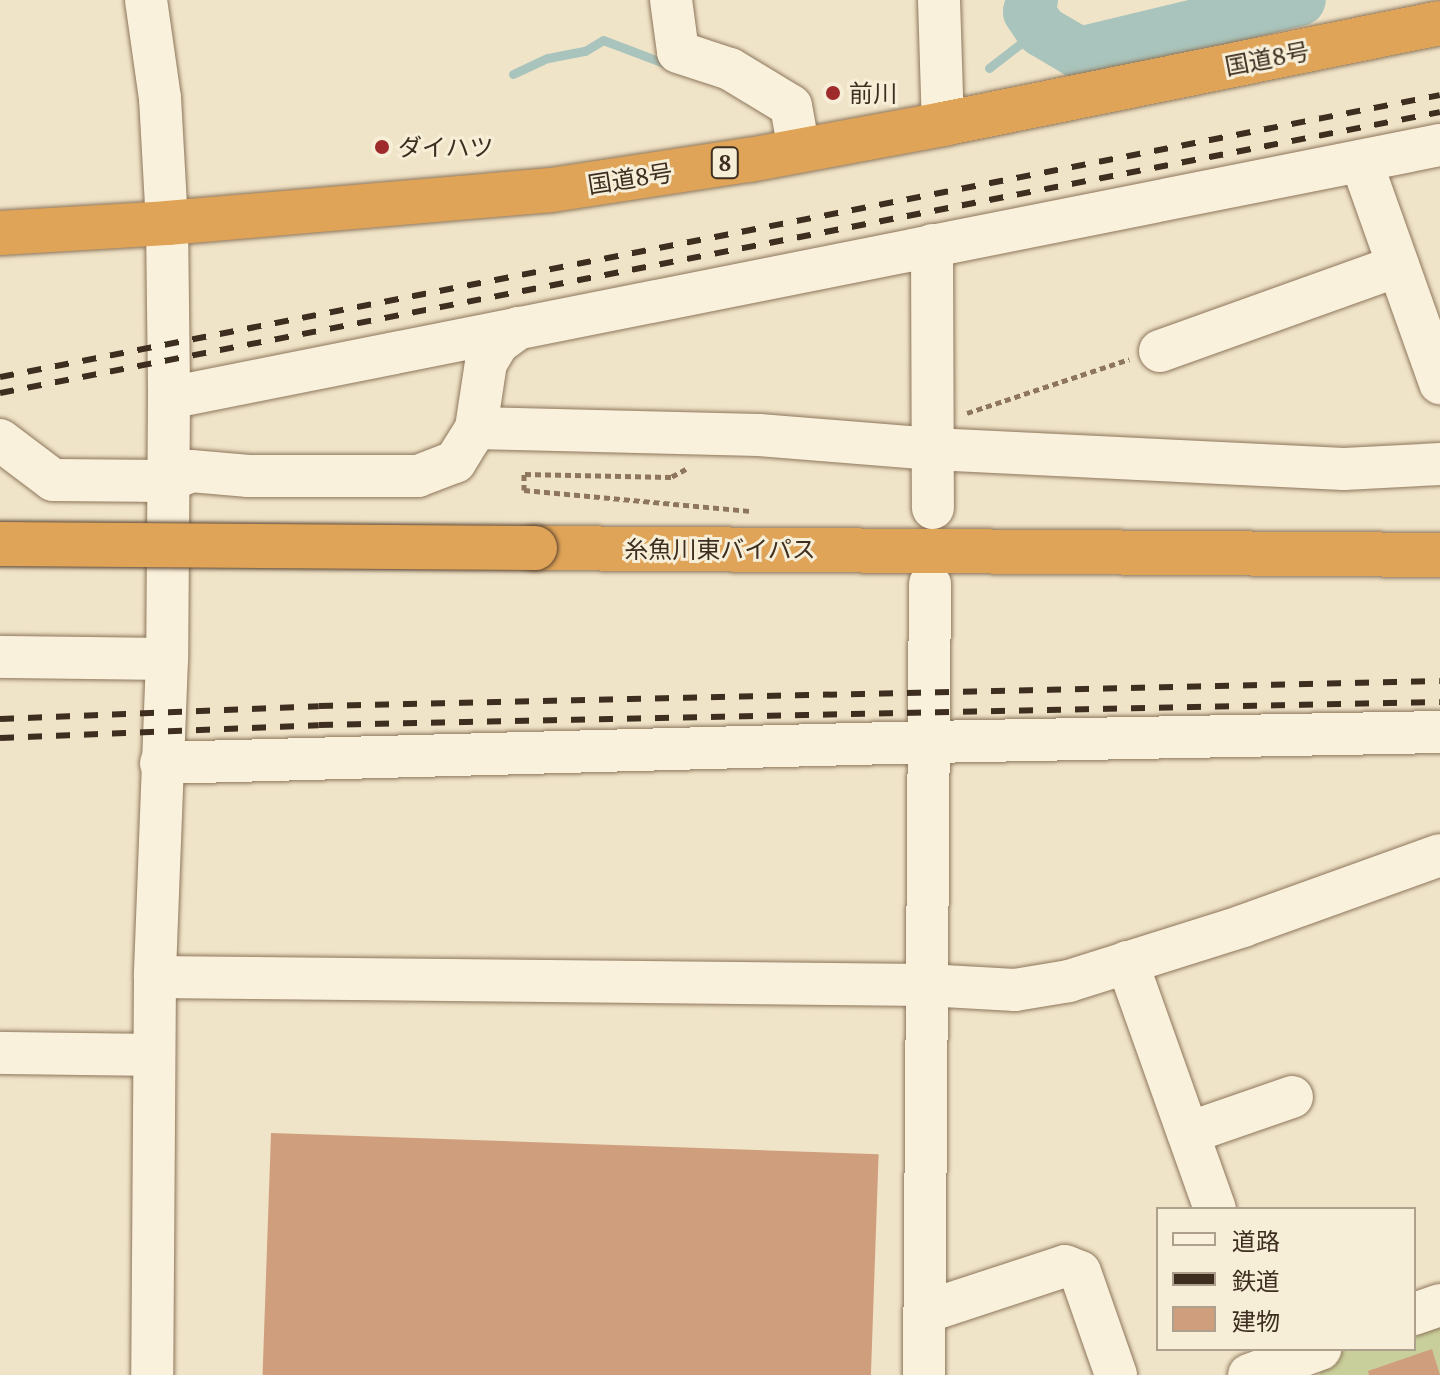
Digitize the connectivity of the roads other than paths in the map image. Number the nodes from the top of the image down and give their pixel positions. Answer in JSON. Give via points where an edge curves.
{"nodes":[{"id":1,"x":146,"y":0,"type":"edge"},
{"id":2,"x":671,"y":0,"type":"edge"},
{"id":3,"x":939,"y":0,"type":"edge"},
{"id":4,"x":1440,"y":23,"type":"edge"},
{"id":5,"x":943,"y":124,"type":"junction"},
{"id":6,"x":1440,"y":145,"type":"edge"},
{"id":7,"x":799,"y":150,"type":"junction"},
{"id":8,"x":1361,"y":161,"type":"junction"},
{"id":9,"x":167,"y":223,"type":"junction"},
{"id":10,"x":0,"y":233,"type":"edge"},
{"id":11,"x":932,"y":245,"type":"junction"},
{"id":12,"x":1398,"y":266,"type":"junction"},
{"id":13,"x":519,"y":328,"type":"junction"},
{"id":14,"x":1431,"y":331,"type":"edge"},
{"id":15,"x":1160,"y":351,"type":"road end"},
{"id":16,"x":1440,"y":383,"type":"edge"},
{"id":17,"x":169,"y":398,"type":"junction"},
{"id":18,"x":476,"y":428,"type":"junction"},
{"id":19,"x":932,"y":437,"type":"junction"},
{"id":20,"x":0,"y":440,"type":"edge"},
{"id":21,"x":1440,"y":464,"type":"edge"},
{"id":22,"x":168,"y":481,"type":"junction"},
{"id":23,"x":933,"y":508,"type":"dead end"},
{"id":24,"x":0,"y":544,"type":"edge"},
{"id":25,"x":1440,"y":555,"type":"edge"},
{"id":26,"x":930,"y":584,"type":"dead end"},
{"id":27,"x":0,"y":657,"type":"edge"},
{"id":28,"x":167,"y":659,"type":"junction"},
{"id":29,"x":1440,"y":732,"type":"edge"},
{"id":30,"x":929,"y":742,"type":"junction"},
{"id":31,"x":161,"y":763,"type":"junction"},
{"id":32,"x":1440,"y":855,"type":"edge"},
{"id":33,"x":1127,"y":962,"type":"junction"},
{"id":34,"x":155,"y":977,"type":"junction"},
{"id":35,"x":926,"y":985,"type":"junction"},
{"id":36,"x":0,"y":1053,"type":"edge"},
{"id":37,"x":154,"y":1055,"type":"junction"},
{"id":38,"x":1292,"y":1097,"type":"dead end"},
{"id":39,"x":1188,"y":1133,"type":"junction"},
{"id":40,"x":1214,"y":1207,"type":"edge"},
{"id":41,"x":1440,"y":1305,"type":"edge"},
{"id":42,"x":925,"y":1312,"type":"junction"},
{"id":43,"x":1416,"y":1313,"type":"edge"},
{"id":44,"x":1315,"y":1351,"type":"edge"},
{"id":45,"x":152,"y":1375,"type":"edge"},
{"id":46,"x":924,"y":1375,"type":"edge"},
{"id":47,"x":1116,"y":1375,"type":"edge"},
{"id":48,"x":1249,"y":1375,"type":"edge"}],
"edges":[{"from":1,"to":9,"type":"street","via":[[160,98]]},
{"from":2,"to":7,"type":"street","via":[[678,52],[730,69],[791,106]]},
{"from":3,"to":5,"type":"street"},
{"from":4,"to":5,"type":"highway","name":"国道8号","number":"8"},
{"from":5,"to":7,"type":"highway","name":"国道8号","number":"8"},
{"from":6,"to":8,"type":"street"},
{"from":7,"to":9,"type":"highway","name":"国道8号","number":"8","via":[[552,190]]},
{"from":8,"to":11,"type":"street"},
{"from":8,"to":12,"type":"street"},
{"from":9,"to":10,"type":"highway","name":"国道8号","number":"8"},
{"from":9,"to":17,"type":"street"},
{"from":11,"to":13,"type":"street"},
{"from":11,"to":19,"type":"street"},
{"from":12,"to":14,"type":"street"},
{"from":12,"to":15,"type":"street"},
{"from":13,"to":17,"type":"street"},
{"from":13,"to":18,"type":"street","via":[[498,343],[486,363]]},
{"from":14,"to":16,"type":"street"},
{"from":17,"to":22,"type":"street"},
{"from":18,"to":19,"type":"street"},
{"from":18,"to":22,"type":"street","via":[[455,462],[418,476],[191,471]]},
{"from":19,"to":21,"type":"street","via":[[1344,469]]},
{"from":19,"to":23,"type":"street"},
{"from":20,"to":22,"type":"street","via":[[53,480]]},
{"from":22,"to":28,"type":"street"},
{"from":24,"to":25,"type":"highway","name":"糸魚川東バイパス","bridge":true},
{"from":26,"to":30,"type":"street"},
{"from":27,"to":28,"type":"street"},
{"from":28,"to":31,"type":"street"},
{"from":29,"to":30,"type":"street"},
{"from":30,"to":31,"type":"street"},
{"from":30,"to":35,"type":"street"},
{"from":31,"to":34,"type":"street"},
{"from":32,"to":33,"type":"street"},
{"from":33,"to":35,"type":"street","via":[[1069,981],[1015,990]]},
{"from":33,"to":39,"type":"street"},
{"from":34,"to":35,"type":"street"},
{"from":34,"to":37,"type":"street"},
{"from":35,"to":42,"type":"street"},
{"from":36,"to":37,"type":"street"},
{"from":37,"to":45,"type":"street"},
{"from":38,"to":39,"type":"street"},
{"from":39,"to":40,"type":"street"},
{"from":41,"to":43,"type":"street"},
{"from":42,"to":46,"type":"street"},
{"from":42,"to":47,"type":"street","via":[[1065,1266],[1080,1272]]},
{"from":44,"to":48,"type":"street"}]}
